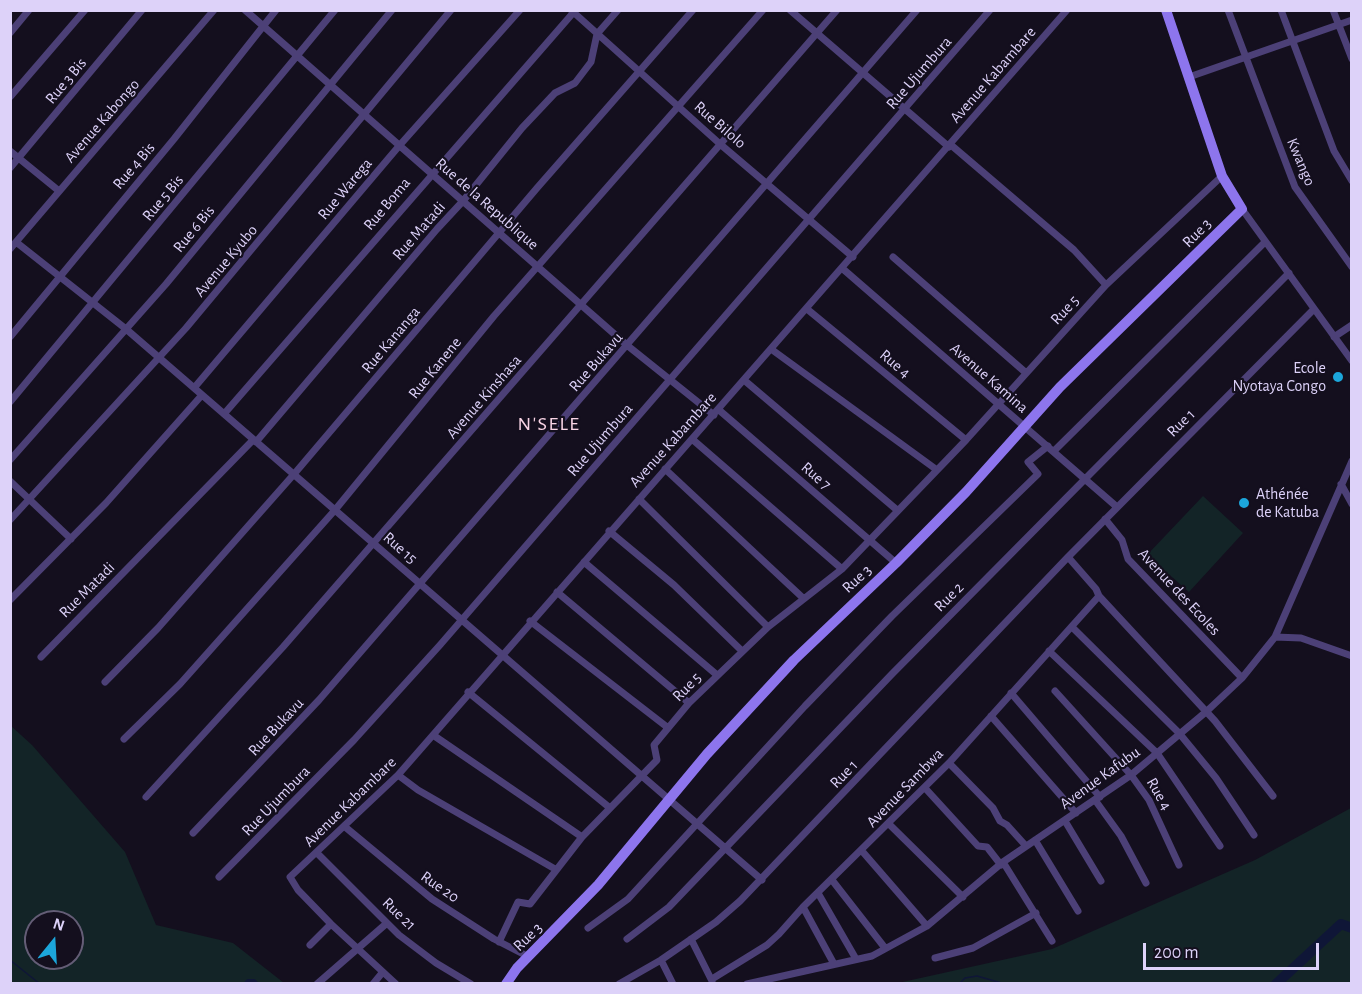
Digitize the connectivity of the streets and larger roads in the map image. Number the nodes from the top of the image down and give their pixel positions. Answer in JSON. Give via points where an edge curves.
{"nodes":[{"id":1,"x":29,"y":10,"type":"edge"},
{"id":2,"x":85,"y":10,"type":"edge"},
{"id":3,"x":142,"y":10,"type":"edge"},
{"id":4,"x":214,"y":10,"type":"edge"},
{"id":5,"x":245,"y":10,"type":"edge"},
{"id":6,"x":276,"y":10,"type":"edge"},
{"id":7,"x":335,"y":10,"type":"edge"},
{"id":8,"x":392,"y":10,"type":"edge"},
{"id":9,"x":451,"y":10,"type":"edge"},
{"id":10,"x":520,"y":10,"type":"edge"},
{"id":11,"x":618,"y":10,"type":"edge"},
{"id":12,"x":693,"y":10,"type":"edge"},
{"id":13,"x":763,"y":10,"type":"edge"},
{"id":14,"x":790,"y":10,"type":"edge"},
{"id":15,"x":837,"y":10,"type":"edge"},
{"id":16,"x":917,"y":10,"type":"edge"},
{"id":17,"x":990,"y":10,"type":"edge"},
{"id":18,"x":1067,"y":10,"type":"edge"},
{"id":19,"x":1166,"y":10,"type":"edge"},
{"id":20,"x":1228,"y":10,"type":"edge"},
{"id":21,"x":1281,"y":10,"type":"edge"},
{"id":22,"x":1333,"y":10,"type":"edge"},
{"id":23,"x":572,"y":12,"type":"edge"},
{"id":24,"x":1352,"y":20,"type":"edge"},
{"id":25,"x":1339,"y":25,"type":"junction"},
{"id":26,"x":262,"y":26,"type":"junction"},
{"id":27,"x":10,"y":33,"type":"edge"},
{"id":28,"x":597,"y":34,"type":"junction"},
{"id":29,"x":817,"y":34,"type":"junction"},
{"id":30,"x":1292,"y":41,"type":"junction"},
{"id":31,"x":297,"y":55,"type":"junction"},
{"id":32,"x":1246,"y":58,"type":"junction"},
{"id":33,"x":1352,"y":59,"type":"edge"},
{"id":34,"x":639,"y":72,"type":"junction"},
{"id":35,"x":864,"y":74,"type":"junction"},
{"id":36,"x":1189,"y":77,"type":"junction"},
{"id":37,"x":330,"y":85,"type":"junction"},
{"id":38,"x":10,"y":97,"type":"edge"},
{"id":39,"x":679,"y":107,"type":"junction"},
{"id":40,"x":905,"y":110,"type":"junction"},
{"id":41,"x":363,"y":113,"type":"junction"},
{"id":42,"x":720,"y":144,"type":"junction"},
{"id":43,"x":399,"y":146,"type":"junction"},
{"id":44,"x":950,"y":146,"type":"junction"},
{"id":45,"x":10,"y":151,"type":"edge"},
{"id":46,"x":19,"y":159,"type":"junction"},
{"id":47,"x":10,"y":168,"type":"edge"},
{"id":48,"x":431,"y":173,"type":"junction"},
{"id":49,"x":1222,"y":176,"type":"junction"},
{"id":50,"x":1352,"y":181,"type":"edge"},
{"id":51,"x":768,"y":184,"type":"junction"},
{"id":52,"x":59,"y":191,"type":"junction"},
{"id":53,"x":463,"y":201,"type":"junction"},
{"id":54,"x":1242,"y":209,"type":"junction"},
{"id":55,"x":808,"y":220,"type":"junction"},
{"id":56,"x":500,"y":233,"type":"junction"},
{"id":57,"x":1265,"y":242,"type":"junction"},
{"id":58,"x":13,"y":246,"type":"edge"},
{"id":59,"x":853,"y":257,"type":"junction"},
{"id":60,"x":893,"y":257,"type":"dead end"},
{"id":61,"x":539,"y":267,"type":"junction"},
{"id":62,"x":1352,"y":267,"type":"edge"},
{"id":63,"x":843,"y":269,"type":"junction"},
{"id":64,"x":1288,"y":273,"type":"junction"},
{"id":65,"x":61,"y":276,"type":"junction"},
{"id":66,"x":1106,"y":285,"type":"junction"},
{"id":67,"x":94,"y":302,"type":"junction"},
{"id":68,"x":582,"y":305,"type":"junction"},
{"id":69,"x":807,"y":309,"type":"junction"},
{"id":70,"x":1314,"y":309,"type":"junction"},
{"id":71,"x":1352,"y":325,"type":"edge"},
{"id":72,"x":126,"y":329,"type":"junction"},
{"id":73,"x":10,"y":337,"type":"edge"},
{"id":74,"x":1334,"y":337,"type":"junction"},
{"id":75,"x":628,"y":346,"type":"junction"},
{"id":76,"x":771,"y":349,"type":"junction"},
{"id":77,"x":160,"y":358,"type":"junction"},
{"id":78,"x":1352,"y":361,"type":"edge"},
{"id":79,"x":1025,"y":372,"type":"junction"},
{"id":80,"x":670,"y":380,"type":"junction"},
{"id":81,"x":744,"y":380,"type":"junction"},
{"id":82,"x":194,"y":388,"type":"junction"},
{"id":83,"x":202,"y":395,"type":"junction"},
{"id":84,"x":10,"y":402,"type":"edge"},
{"id":85,"x":997,"y":403,"type":"junction"},
{"id":86,"x":716,"y":412,"type":"junction"},
{"id":87,"x":224,"y":414,"type":"junction"},
{"id":88,"x":1025,"y":426,"type":"junction"},
{"id":89,"x":692,"y":439,"type":"junction"},
{"id":90,"x":966,"y":440,"type":"junction"},
{"id":91,"x":255,"y":441,"type":"junction"},
{"id":92,"x":1048,"y":446,"type":"junction"},
{"id":93,"x":1054,"y":451,"type":"junction"},
{"id":94,"x":10,"y":460,"type":"edge"},
{"id":95,"x":1352,"y":461,"type":"edge"},
{"id":96,"x":665,"y":470,"type":"junction"},
{"id":97,"x":937,"y":470,"type":"junction"},
{"id":98,"x":295,"y":473,"type":"junction"},
{"id":99,"x":1085,"y":478,"type":"junction"},
{"id":100,"x":10,"y":481,"type":"edge"},
{"id":101,"x":1341,"y":484,"type":"junction"},
{"id":102,"x":639,"y":499,"type":"junction"},
{"id":103,"x":30,"y":500,"type":"junction"},
{"id":104,"x":1352,"y":504,"type":"edge"},
{"id":105,"x":1117,"y":507,"type":"junction"},
{"id":106,"x":334,"y":510,"type":"junction"},
{"id":107,"x":897,"y":510,"type":"junction"},
{"id":108,"x":1105,"y":519,"type":"junction"},
{"id":109,"x":10,"y":520,"type":"edge"},
{"id":110,"x":609,"y":531,"type":"junction"},
{"id":111,"x":71,"y":539,"type":"junction"},
{"id":112,"x":868,"y":540,"type":"junction"},
{"id":113,"x":374,"y":543,"type":"junction"},
{"id":114,"x":1068,"y":557,"type":"junction"},
{"id":115,"x":584,"y":562,"type":"junction"},
{"id":116,"x":896,"y":563,"type":"junction"},
{"id":117,"x":842,"y":569,"type":"junction"},
{"id":118,"x":419,"y":583,"type":"junction"},
{"id":119,"x":557,"y":592,"type":"junction"},
{"id":120,"x":1099,"y":596,"type":"junction"},
{"id":121,"x":803,"y":598,"type":"junction"},
{"id":122,"x":10,"y":600,"type":"edge"},
{"id":123,"x":461,"y":620,"type":"junction"},
{"id":124,"x":530,"y":621,"type":"junction"},
{"id":125,"x":768,"y":627,"type":"junction"},
{"id":126,"x":1072,"y":627,"type":"junction"},
{"id":127,"x":1275,"y":637,"type":"junction"},
{"id":128,"x":742,"y":651,"type":"junction"},
{"id":129,"x":1049,"y":651,"type":"junction"},
{"id":130,"x":502,"y":654,"type":"junction"},
{"id":131,"x":1352,"y":656,"type":"edge"},
{"id":132,"x":41,"y":657,"type":"dead end"},
{"id":133,"x":717,"y":675,"type":"junction"},
{"id":134,"x":1242,"y":678,"type":"junction"},
{"id":135,"x":105,"y":682,"type":"dead end"},
{"id":136,"x":1055,"y":691,"type":"dead end"},
{"id":137,"x":468,"y":693,"type":"junction"},
{"id":138,"x":1011,"y":693,"type":"junction"},
{"id":139,"x":689,"y":703,"type":"junction"},
{"id":140,"x":1207,"y":711,"type":"junction"},
{"id":141,"x":991,"y":716,"type":"junction"},
{"id":142,"x":667,"y":728,"type":"junction"},
{"id":143,"x":1179,"y":733,"type":"junction"},
{"id":144,"x":433,"y":735,"type":"junction"},
{"id":145,"x":124,"y":739,"type":"dead end"},
{"id":146,"x":1156,"y":753,"type":"junction"},
{"id":147,"x":949,"y":763,"type":"junction"},
{"id":148,"x":1131,"y":774,"type":"junction"},
{"id":149,"x":398,"y":775,"type":"junction"},
{"id":150,"x":644,"y":776,"type":"junction"},
{"id":151,"x":925,"y":788,"type":"junction"},
{"id":152,"x":146,"y":796,"type":"dead end"},
{"id":153,"x":1273,"y":796,"type":"dead end"},
{"id":154,"x":1097,"y":798,"type":"junction"},
{"id":155,"x":672,"y":799,"type":"junction"},
{"id":156,"x":610,"y":808,"type":"junction"},
{"id":157,"x":1076,"y":813,"type":"junction"},
{"id":158,"x":1065,"y":821,"type":"junction"},
{"id":159,"x":697,"y":822,"type":"junction"},
{"id":160,"x":889,"y":824,"type":"junction"},
{"id":161,"x":344,"y":826,"type":"junction"},
{"id":162,"x":193,"y":833,"type":"dead end"},
{"id":163,"x":1254,"y":835,"type":"dead end"},
{"id":164,"x":582,"y":837,"type":"junction"},
{"id":165,"x":1035,"y":840,"type":"junction"},
{"id":166,"x":1026,"y":846,"type":"junction"},
{"id":167,"x":1220,"y":846,"type":"dead end"},
{"id":168,"x":726,"y":847,"type":"junction"},
{"id":169,"x":862,"y":851,"type":"junction"},
{"id":170,"x":317,"y":853,"type":"junction"},
{"id":171,"x":1002,"y":863,"type":"junction"},
{"id":172,"x":1179,"y":865,"type":"dead end"},
{"id":173,"x":555,"y":869,"type":"junction"},
{"id":174,"x":219,"y":877,"type":"dead end"},
{"id":175,"x":762,"y":880,"type":"junction"},
{"id":176,"x":832,"y":880,"type":"junction"},
{"id":177,"x":1101,"y":881,"type":"dead end"},
{"id":178,"x":1146,"y":883,"type":"dead end"},
{"id":179,"x":818,"y":893,"type":"junction"},
{"id":180,"x":963,"y":897,"type":"junction"},
{"id":181,"x":803,"y":907,"type":"junction"},
{"id":182,"x":1078,"y":911,"type":"dead end"},
{"id":183,"x":1036,"y":913,"type":"junction"},
{"id":184,"x":387,"y":923,"type":"junction"},
{"id":185,"x":331,"y":924,"type":"junction"},
{"id":186,"x":927,"y":926,"type":"junction"},
{"id":187,"x":588,"y":928,"type":"dead end"},
{"id":188,"x":627,"y":939,"type":"dead end"},
{"id":189,"x":691,"y":939,"type":"junction"},
{"id":190,"x":1053,"y":941,"type":"dead end"},
{"id":191,"x":499,"y":942,"type":"junction"},
{"id":192,"x":310,"y":945,"type":"dead end"},
{"id":193,"x":885,"y":948,"type":"junction"},
{"id":194,"x":358,"y":949,"type":"junction"},
{"id":195,"x":529,"y":957,"type":"junction"},
{"id":196,"x":934,"y":958,"type":"dead end"},
{"id":197,"x":856,"y":959,"type":"junction"},
{"id":198,"x":661,"y":960,"type":"junction"},
{"id":199,"x":834,"y":964,"type":"junction"},
{"id":200,"x":382,"y":973,"type":"junction"},
{"id":201,"x":627,"y":981,"type":"edge"},
{"id":202,"x":712,"y":982,"type":"edge"},
{"id":203,"x":317,"y":984,"type":"edge"},
{"id":204,"x":373,"y":984,"type":"edge"},
{"id":205,"x":396,"y":984,"type":"edge"},
{"id":206,"x":471,"y":984,"type":"edge"},
{"id":207,"x":506,"y":984,"type":"edge"},
{"id":208,"x":619,"y":984,"type":"edge"},
{"id":209,"x":673,"y":984,"type":"edge"},
{"id":210,"x":747,"y":984,"type":"edge"}],
"edges":[{"from":1,"to":27,"type":"street"},
{"from":2,"to":38,"type":"street"},
{"from":3,"to":46,"type":"street","name":"Rue 3 Bis"},
{"from":4,"to":52,"type":"street","name":"Avenue Kabongo"},
{"from":5,"to":26,"type":"street","name":"Rue de la Republique"},
{"from":6,"to":26,"type":"street","name":"Rue 4 Bis"},
{"from":7,"to":31,"type":"street","name":"Rue 5 Bis"},
{"from":8,"to":37,"type":"street","name":"Rue 6 Bis"},
{"from":9,"to":41,"type":"street","name":"Avenue Kyubo"},
{"from":10,"to":43,"type":"street","name":"Rue Warega"},
{"from":11,"to":28,"type":"street","name":"Rue Matadi"},
{"from":12,"to":34,"type":"street","name":"Rue Kananga"},
{"from":13,"to":39,"type":"street","name":"Rue Kanene"},
{"from":14,"to":29,"type":"street"},
{"from":15,"to":29,"type":"street","name":"Avenue Kinshasa"},
{"from":16,"to":35,"type":"street","name":"Rue Bukavu"},
{"from":17,"to":40,"type":"street","name":"Rue Ujumbura"},
{"from":18,"to":44,"type":"street","name":"Avenue Kabambare"},
{"from":19,"to":36,"type":"street"},
{"from":20,"to":32,"type":"street","name":"Kwango"},
{"from":21,"to":30,"type":"street"},
{"from":22,"to":25,"type":"street"},
{"from":23,"to":28,"type":"street","name":"Rue Bilolo"},
{"from":23,"to":48,"type":"street","name":"Rue Boma"},
{"from":24,"to":25,"type":"street"},
{"from":25,"to":30,"type":"street"},
{"from":25,"to":33,"type":"street"},
{"from":26,"to":31,"type":"street","name":"Rue de la Republique"},
{"from":26,"to":65,"type":"street","name":"Rue 4 Bis"},
{"from":28,"to":34,"type":"street","name":"Rue Bilolo"},
{"from":28,"to":53,"type":"street","name":"Rue Matadi","via":[[589,66],[575,83],[555,93]]},
{"from":29,"to":35,"type":"street"},
{"from":29,"to":42,"type":"street","name":"Avenue Kinshasa"},
{"from":30,"to":32,"type":"street"},
{"from":30,"to":50,"type":"street","via":[[1334,151]]},
{"from":31,"to":37,"type":"street","name":"Rue de la Republique"},
{"from":31,"to":67,"type":"street","name":"Rue 5 Bis"},
{"from":32,"to":36,"type":"street"},
{"from":32,"to":62,"type":"street","name":"Kwango","via":[[1295,187]]},
{"from":34,"to":39,"type":"street","name":"Rue Bilolo"},
{"from":34,"to":56,"type":"street","name":"Rue Kananga"},
{"from":35,"to":40,"type":"street"},
{"from":35,"to":51,"type":"street","name":"Rue Bukavu"},
{"from":36,"to":49,"type":"street"},
{"from":37,"to":41,"type":"street","name":"Rue de la Republique"},
{"from":37,"to":72,"type":"street","name":"Rue 6 Bis"},
{"from":39,"to":42,"type":"street","name":"Rue Bilolo"},
{"from":39,"to":61,"type":"street","name":"Rue Kanene"},
{"from":40,"to":44,"type":"street"},
{"from":40,"to":55,"type":"street","name":"Rue Ujumbura"},
{"from":41,"to":43,"type":"street","name":"Rue de la Republique"},
{"from":41,"to":77,"type":"street","name":"Avenue Kyubo"},
{"from":42,"to":51,"type":"street","name":"Rue Bilolo"},
{"from":42,"to":68,"type":"street","name":"Avenue Kinshasa"},
{"from":43,"to":48,"type":"street","name":"Rue de la Republique"},
{"from":43,"to":82,"type":"street","name":"Rue Warega"},
{"from":44,"to":59,"type":"street","name":"Avenue Kabambare"},
{"from":44,"to":66,"type":"street","via":[[1074,250]]},
{"from":45,"to":46,"type":"street"},
{"from":46,"to":47,"type":"street","name":"Rue 3 Bis"},
{"from":46,"to":52,"type":"street"},
{"from":48,"to":53,"type":"street","name":"Rue de la Republique"},
{"from":48,"to":87,"type":"street","name":"Rue Boma"},
{"from":49,"to":54,"type":"street"},
{"from":49,"to":66,"type":"street","name":"Rue 5"},
{"from":51,"to":55,"type":"street","name":"Rue Bilolo"},
{"from":51,"to":75,"type":"street","name":"Rue Bukavu"},
{"from":52,"to":58,"type":"street","name":"Avenue Kabongo"},
{"from":53,"to":56,"type":"street","name":"Rue de la Republique"},
{"from":53,"to":91,"type":"street","name":"Rue Matadi"},
{"from":54,"to":57,"type":"street"},
{"from":54,"to":88,"type":"street","name":"Rue 3"},
{"from":55,"to":59,"type":"street","name":"Rue Bilolo"},
{"from":55,"to":80,"type":"street","name":"Rue Ujumbura"},
{"from":56,"to":61,"type":"street","name":"Rue de la Republique"},
{"from":56,"to":98,"type":"street","name":"Rue Kananga"},
{"from":57,"to":64,"type":"street"},
{"from":57,"to":93,"type":"street"},
{"from":58,"to":65,"type":"street","name":"Rue 15"},
{"from":59,"to":63,"type":"street","name":"Avenue Kabambare"},
{"from":60,"to":79,"type":"street"},
{"from":61,"to":68,"type":"street","name":"Rue de la Republique"},
{"from":61,"to":106,"type":"street","name":"Rue Kanene"},
{"from":63,"to":69,"type":"street","name":"Avenue Kabambare"},
{"from":63,"to":85,"type":"street","name":"Avenue Kamina"},
{"from":64,"to":70,"type":"street"},
{"from":64,"to":99,"type":"street","name":"Rue 2"},
{"from":65,"to":67,"type":"street","name":"Rue 15"},
{"from":65,"to":73,"type":"street","name":"Rue 4 Bis"},
{"from":66,"to":79,"type":"street","name":"Rue 5"},
{"from":67,"to":72,"type":"street","name":"Rue 15"},
{"from":67,"to":84,"type":"street","name":"Rue 5 Bis"},
{"from":68,"to":75,"type":"street","name":"Rue de la Republique"},
{"from":68,"to":113,"type":"street","name":"Avenue Kinshasa"},
{"from":69,"to":76,"type":"street","name":"Avenue Kabambare"},
{"from":69,"to":90,"type":"street","name":"Rue 4"},
{"from":70,"to":74,"type":"street"},
{"from":70,"to":105,"type":"street","name":"Rue 1"},
{"from":71,"to":74,"type":"street"},
{"from":72,"to":77,"type":"street","name":"Rue 15"},
{"from":72,"to":94,"type":"street","name":"Rue 6 Bis"},
{"from":74,"to":78,"type":"street"},
{"from":75,"to":80,"type":"street","name":"Rue de la Republique"},
{"from":75,"to":118,"type":"street","name":"Rue Bukavu"},
{"from":76,"to":81,"type":"street","name":"Avenue Kabambare"},
{"from":76,"to":97,"type":"street"},
{"from":77,"to":82,"type":"street","name":"Rue 15"},
{"from":77,"to":103,"type":"street","name":"Avenue Kyubo"},
{"from":79,"to":85,"type":"street","name":"Rue 5"},
{"from":80,"to":86,"type":"street","name":"Rue de la Republique"},
{"from":80,"to":123,"type":"street","name":"Rue Ujumbura"},
{"from":81,"to":86,"type":"street","name":"Avenue Kabambare"},
{"from":81,"to":107,"type":"street"},
{"from":82,"to":83,"type":"street","name":"Rue 15"},
{"from":83,"to":87,"type":"street","name":"Rue 15"},
{"from":83,"to":111,"type":"street"},
{"from":85,"to":88,"type":"street","name":"Avenue Kamina"},
{"from":85,"to":90,"type":"street","name":"Rue 5"},
{"from":86,"to":89,"type":"street","name":"Avenue Kabambare"},
{"from":86,"to":112,"type":"street","name":"Rue 7"},
{"from":87,"to":91,"type":"street","name":"Rue 15"},
{"from":88,"to":92,"type":"street","name":"Avenue Kamina"},
{"from":88,"to":116,"type":"street","name":"Rue 3"},
{"from":89,"to":96,"type":"street","name":"Avenue Kabambare"},
{"from":89,"to":117,"type":"street"},
{"from":90,"to":97,"type":"street","name":"Rue 5"},
{"from":91,"to":98,"type":"street","name":"Rue 15"},
{"from":91,"to":132,"type":"street","name":"Rue Matadi"},
{"from":92,"to":93,"type":"street","name":"Avenue Kamina"},
{"from":92,"to":159,"type":"street","via":[[1028,462],[1038,474],[884,624]]},
{"from":93,"to":99,"type":"street","name":"Avenue Kamina"},
{"from":95,"to":101,"type":"street","name":"Avenue Kafubu"},
{"from":96,"to":102,"type":"street","name":"Avenue Kabambare"},
{"from":96,"to":121,"type":"street"},
{"from":97,"to":107,"type":"street","name":"Rue 5"},
{"from":98,"to":106,"type":"street","name":"Rue 15"},
{"from":98,"to":135,"type":"street","name":"Rue Kananga"},
{"from":99,"to":105,"type":"street","name":"Avenue Kamina"},
{"from":99,"to":168,"type":"street","name":"Rue 2"},
{"from":100,"to":103,"type":"street"},
{"from":101,"to":104,"type":"street"},
{"from":101,"to":127,"type":"street","name":"Avenue Kafubu"},
{"from":102,"to":110,"type":"street","name":"Avenue Kabambare"},
{"from":102,"to":125,"type":"street"},
{"from":103,"to":109,"type":"street","name":"Avenue Kyubo"},
{"from":103,"to":111,"type":"street"},
{"from":105,"to":108,"type":"street","name":"Rue 1"},
{"from":106,"to":113,"type":"street","name":"Rue 15"},
{"from":106,"to":145,"type":"street","name":"Rue Kanene","via":[[180,684]]},
{"from":107,"to":112,"type":"street","name":"Rue 5"},
{"from":108,"to":114,"type":"street","name":"Rue 1"},
{"from":108,"to":134,"type":"street","name":"Avenue des Ecoles","via":[[1122,540],[1128,559]]},
{"from":110,"to":115,"type":"street","name":"Avenue Kabambare"},
{"from":110,"to":128,"type":"street","via":[[674,585]]},
{"from":111,"to":122,"type":"street"},
{"from":112,"to":116,"type":"street","name":"Rue 7"},
{"from":112,"to":117,"type":"street","name":"Rue 5"},
{"from":113,"to":118,"type":"street","name":"Rue 15"},
{"from":113,"to":152,"type":"street","name":"Avenue Kinshasa"},
{"from":114,"to":120,"type":"street"},
{"from":114,"to":175,"type":"street","name":"Rue 1"},
{"from":115,"to":119,"type":"street","name":"Avenue Kabambare"},
{"from":115,"to":133,"type":"street"},
{"from":116,"to":155,"type":"street","name":"Rue 3","via":[[794,660],[707,754]]},
{"from":117,"to":121,"type":"street","name":"Rue 5"},
{"from":118,"to":123,"type":"street","name":"Rue 15"},
{"from":118,"to":162,"type":"street","name":"Rue Bukavu","via":[[319,700]]},
{"from":119,"to":124,"type":"street","name":"Avenue Kabambare"},
{"from":119,"to":139,"type":"street"},
{"from":120,"to":126,"type":"street","name":"Avenue Sambwa"},
{"from":120,"to":140,"type":"street"},
{"from":121,"to":125,"type":"street","name":"Rue 5"},
{"from":123,"to":130,"type":"street","name":"Rue 15"},
{"from":123,"to":174,"type":"street","name":"Rue Ujumbura","via":[[354,740]]},
{"from":124,"to":130,"type":"street","name":"Avenue Kabambare"},
{"from":124,"to":142,"type":"street"},
{"from":125,"to":128,"type":"street","name":"Rue 5"},
{"from":126,"to":129,"type":"street","name":"Avenue Sambwa"},
{"from":126,"to":143,"type":"street"},
{"from":127,"to":131,"type":"street","via":[[1301,639]]},
{"from":127,"to":134,"type":"street","name":"Avenue Kafubu"},
{"from":128,"to":133,"type":"street","name":"Rue 5"},
{"from":129,"to":138,"type":"street","name":"Avenue Sambwa"},
{"from":129,"to":146,"type":"street"},
{"from":130,"to":137,"type":"street","name":"Avenue Kabambare"},
{"from":130,"to":150,"type":"street","name":"Rue 15"},
{"from":133,"to":139,"type":"street","name":"Rue 5"},
{"from":134,"to":140,"type":"street","name":"Avenue Kafubu"},
{"from":136,"to":148,"type":"street","name":"Rue 4"},
{"from":137,"to":144,"type":"street","name":"Avenue Kabambare"},
{"from":137,"to":156,"type":"street"},
{"from":138,"to":141,"type":"street","name":"Avenue Sambwa"},
{"from":138,"to":154,"type":"street"},
{"from":139,"to":142,"type":"street","name":"Rue 5"},
{"from":140,"to":143,"type":"street","name":"Avenue Kafubu"},
{"from":140,"to":153,"type":"street"},
{"from":141,"to":147,"type":"street","name":"Avenue Sambwa"},
{"from":141,"to":157,"type":"street"},
{"from":142,"to":150,"type":"street","name":"Rue 5","via":[[654,745],[657,760]]},
{"from":143,"to":146,"type":"street","name":"Avenue Kafubu"},
{"from":143,"to":163,"type":"street","via":[[1216,778]]},
{"from":144,"to":149,"type":"street","name":"Avenue Kabambare"},
{"from":144,"to":164,"type":"street"},
{"from":146,"to":148,"type":"street","name":"Avenue Kafubu"},
{"from":146,"to":167,"type":"street"},
{"from":147,"to":151,"type":"street","name":"Avenue Sambwa"},
{"from":147,"to":166,"type":"street"},
{"from":148,"to":154,"type":"street","name":"Avenue Kafubu"},
{"from":148,"to":172,"type":"street","name":"Rue 4","via":[[1149,800]]},
{"from":149,"to":161,"type":"street","name":"Avenue Kabambare"},
{"from":149,"to":173,"type":"street"},
{"from":150,"to":155,"type":"street","name":"Rue 15"},
{"from":150,"to":156,"type":"street","name":"Rue 5"},
{"from":151,"to":160,"type":"street","name":"Avenue Sambwa"},
{"from":151,"to":171,"type":"street","via":[[978,846],[987,847]]},
{"from":154,"to":157,"type":"street","name":"Avenue Kafubu"},
{"from":154,"to":178,"type":"street"},
{"from":155,"to":159,"type":"street","name":"Rue 15"},
{"from":155,"to":195,"type":"street","name":"Rue 3"},
{"from":156,"to":164,"type":"street","name":"Rue 5"},
{"from":157,"to":158,"type":"street","name":"Avenue Kafubu"},
{"from":158,"to":165,"type":"street","name":"Avenue Kafubu"},
{"from":158,"to":177,"type":"street"},
{"from":159,"to":168,"type":"street","name":"Rue 15"},
{"from":159,"to":187,"type":"street","via":[[628,899]]},
{"from":160,"to":169,"type":"street","name":"Avenue Sambwa"},
{"from":160,"to":180,"type":"street"},
{"from":161,"to":170,"type":"street","name":"Avenue Kabambare"},
{"from":161,"to":191,"type":"street","name":"Rue 20","via":[[414,886]]},
{"from":164,"to":173,"type":"street","name":"Rue 5"},
{"from":165,"to":166,"type":"street","name":"Avenue Kafubu"},
{"from":165,"to":182,"type":"street"},
{"from":166,"to":171,"type":"street","name":"Avenue Kafubu"},
{"from":168,"to":175,"type":"street","name":"Rue 15"},
{"from":168,"to":188,"type":"street","name":"Rue 2","via":[[669,907]]},
{"from":169,"to":176,"type":"street","name":"Avenue Sambwa"},
{"from":169,"to":186,"type":"street"},
{"from":170,"to":184,"type":"street","name":"Rue 21"},
{"from":170,"to":185,"type":"street","name":"Avenue Kabambare","via":[[290,878]]},
{"from":171,"to":180,"type":"street","name":"Avenue Kafubu"},
{"from":171,"to":183,"type":"street"},
{"from":173,"to":191,"type":"street","name":"Rue 5","via":[[530,904],[518,902]]},
{"from":175,"to":189,"type":"street","name":"Rue 1"},
{"from":176,"to":179,"type":"street","name":"Avenue Sambwa"},
{"from":176,"to":193,"type":"street"},
{"from":179,"to":181,"type":"street","name":"Avenue Sambwa"},
{"from":179,"to":197,"type":"street"},
{"from":180,"to":186,"type":"street","name":"Avenue Kafubu"},
{"from":181,"to":199,"type":"street"},
{"from":181,"to":202,"type":"street","name":"Avenue Sambwa","via":[[767,945]]},
{"from":183,"to":190,"type":"street"},
{"from":183,"to":196,"type":"street","via":[[973,948]]},
{"from":184,"to":194,"type":"street"},
{"from":184,"to":206,"type":"street","name":"Rue 21","via":[[428,957]]},
{"from":185,"to":192,"type":"street"},
{"from":185,"to":194,"type":"street"},
{"from":186,"to":193,"type":"street","name":"Avenue Kafubu"},
{"from":189,"to":198,"type":"street","name":"Rue 1"},
{"from":189,"to":202,"type":"street"},
{"from":191,"to":195,"type":"street","name":"Rue 20"},
{"from":193,"to":197,"type":"street","name":"Avenue Kafubu"},
{"from":194,"to":200,"type":"street"},
{"from":194,"to":203,"type":"street"},
{"from":195,"to":207,"type":"street","name":"Rue 3"},
{"from":197,"to":199,"type":"street","name":"Avenue Kafubu"},
{"from":198,"to":201,"type":"street","name":"Rue 1"},
{"from":198,"to":209,"type":"street"},
{"from":199,"to":210,"type":"street","name":"Avenue Kafubu"},
{"from":200,"to":204,"type":"street"},
{"from":200,"to":205,"type":"street"},
{"from":201,"to":208,"type":"street","name":"Rue 1"}]}
